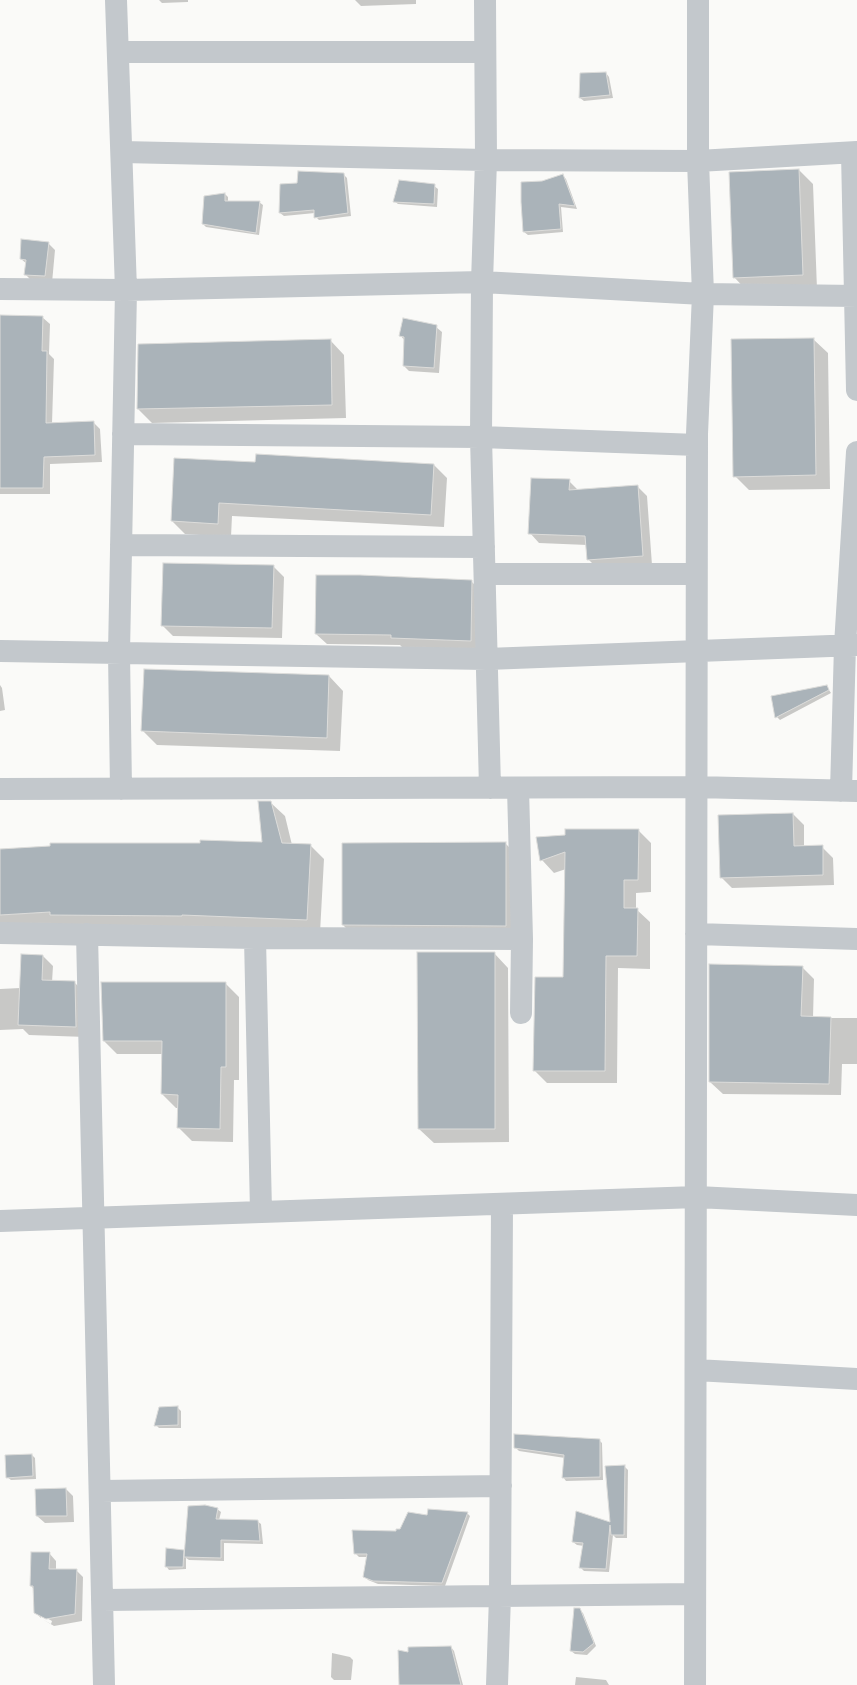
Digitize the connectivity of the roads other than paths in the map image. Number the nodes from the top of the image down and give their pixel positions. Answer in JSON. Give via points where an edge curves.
{"nodes":[{"id":1,"x":116,"y":0,"type":"edge"},
{"id":2,"x":485,"y":0,"type":"edge"},
{"id":3,"x":698,"y":0,"type":"edge"},
{"id":4,"x":118,"y":52,"type":"junction"},
{"id":5,"x":485,"y":52,"type":"junction"},
{"id":6,"x":122,"y":152,"type":"junction"},
{"id":7,"x":855,"y":152,"type":"edge"},
{"id":8,"x":486,"y":160,"type":"junction"},
{"id":9,"x":698,"y":161,"type":"junction"},
{"id":10,"x":482,"y":282,"type":"junction"},
{"id":11,"x":0,"y":289,"type":"edge"},
{"id":12,"x":126,"y":290,"type":"junction"},
{"id":13,"x":703,"y":294,"type":"junction"},
{"id":14,"x":856,"y":296,"type":"edge"},
{"id":15,"x":857,"y":390,"type":"edge"},
{"id":16,"x":123,"y":434,"type":"junction"},
{"id":17,"x":481,"y":437,"type":"junction"},
{"id":18,"x":696,"y":445,"type":"junction"},
{"id":19,"x":857,"y":452,"type":"edge"},
{"id":20,"x":121,"y":545,"type":"junction"},
{"id":21,"x":484,"y":547,"type":"junction"},
{"id":22,"x":485,"y":574,"type":"junction"},
{"id":23,"x":696,"y":574,"type":"junction"},
{"id":24,"x":851,"y":645,"type":"edge"},
{"id":25,"x":697,"y":650,"type":"junction"},
{"id":26,"x":0,"y":651,"type":"edge"},
{"id":27,"x":119,"y":653,"type":"junction"},
{"id":28,"x":487,"y":659,"type":"junction"},
{"id":29,"x":696,"y":787,"type":"junction"},
{"id":30,"x":490,"y":788,"type":"junction"},
{"id":31,"x":518,"y":788,"type":"junction"},
{"id":32,"x":122,"y":789,"type":"junction"},
{"id":33,"x":0,"y":790,"type":"edge"},
{"id":34,"x":849,"y":791,"type":"edge"},
{"id":35,"x":0,"y":933,"type":"edge"},
{"id":36,"x":87,"y":934,"type":"junction"},
{"id":37,"x":696,"y":934,"type":"junction"},
{"id":38,"x":255,"y":938,"type":"junction"},
{"id":39,"x":857,"y":938,"type":"edge"},
{"id":40,"x":522,"y":939,"type":"junction"},
{"id":41,"x":520,"y":1013,"type":"dead end"},
{"id":42,"x":696,"y":1197,"type":"junction"},
{"id":43,"x":502,"y":1205,"type":"junction"},
{"id":44,"x":857,"y":1205,"type":"edge"},
{"id":45,"x":260,"y":1212,"type":"junction"},
{"id":46,"x":94,"y":1218,"type":"junction"},
{"id":47,"x":0,"y":1221,"type":"edge"},
{"id":48,"x":696,"y":1370,"type":"junction"},
{"id":49,"x":857,"y":1379,"type":"edge"},
{"id":50,"x":501,"y":1486,"type":"junction"},
{"id":51,"x":101,"y":1491,"type":"junction"},
{"id":52,"x":695,"y":1594,"type":"junction"},
{"id":53,"x":500,"y":1596,"type":"junction"},
{"id":54,"x":102,"y":1600,"type":"junction"},
{"id":55,"x":104,"y":1685,"type":"edge"},
{"id":56,"x":496,"y":1685,"type":"edge"},
{"id":57,"x":695,"y":1685,"type":"edge"}],
"edges":[{"from":1,"to":4,"type":"street"},
{"from":2,"to":5,"type":"street"},
{"from":3,"to":9,"type":"street"},
{"from":4,"to":5,"type":"street"},
{"from":4,"to":6,"type":"street"},
{"from":5,"to":8,"type":"street"},
{"from":6,"to":8,"type":"street"},
{"from":6,"to":12,"type":"street"},
{"from":7,"to":9,"type":"street"},
{"from":7,"to":14,"type":"street"},
{"from":8,"to":9,"type":"street"},
{"from":8,"to":10,"type":"street"},
{"from":9,"to":13,"type":"street"},
{"from":10,"to":12,"type":"street"},
{"from":10,"to":13,"type":"street"},
{"from":10,"to":17,"type":"street"},
{"from":11,"to":12,"type":"street"},
{"from":12,"to":16,"type":"street"},
{"from":13,"to":14,"type":"street"},
{"from":13,"to":18,"type":"street"},
{"from":14,"to":15,"type":"street"},
{"from":16,"to":17,"type":"street"},
{"from":16,"to":20,"type":"street"},
{"from":17,"to":18,"type":"street"},
{"from":17,"to":21,"type":"street"},
{"from":18,"to":23,"type":"street"},
{"from":19,"to":24,"type":"street"},
{"from":20,"to":21,"type":"street"},
{"from":20,"to":27,"type":"street"},
{"from":21,"to":22,"type":"street"},
{"from":22,"to":23,"type":"street"},
{"from":22,"to":28,"type":"street"},
{"from":23,"to":25,"type":"street"},
{"from":24,"to":25,"type":"street"},
{"from":24,"to":34,"type":"street"},
{"from":25,"to":28,"type":"street"},
{"from":25,"to":29,"type":"street"},
{"from":26,"to":27,"type":"street"},
{"from":27,"to":28,"type":"street"},
{"from":27,"to":32,"type":"street"},
{"from":28,"to":30,"type":"street"},
{"from":29,"to":31,"type":"street"},
{"from":29,"to":34,"type":"street"},
{"from":29,"to":37,"type":"street"},
{"from":30,"to":31,"type":"street"},
{"from":30,"to":32,"type":"street"},
{"from":31,"to":40,"type":"street"},
{"from":32,"to":33,"type":"street"},
{"from":35,"to":36,"type":"street"},
{"from":36,"to":38,"type":"street"},
{"from":36,"to":46,"type":"street"},
{"from":37,"to":39,"type":"street"},
{"from":37,"to":42,"type":"street"},
{"from":38,"to":40,"type":"street"},
{"from":38,"to":45,"type":"street"},
{"from":40,"to":41,"type":"street"},
{"from":42,"to":43,"type":"street"},
{"from":42,"to":44,"type":"street"},
{"from":42,"to":48,"type":"street"},
{"from":43,"to":45,"type":"street"},
{"from":43,"to":50,"type":"street"},
{"from":45,"to":46,"type":"street"},
{"from":46,"to":47,"type":"street"},
{"from":46,"to":51,"type":"street"},
{"from":48,"to":49,"type":"street"},
{"from":48,"to":52,"type":"street"},
{"from":50,"to":51,"type":"street"},
{"from":50,"to":53,"type":"street"},
{"from":51,"to":54,"type":"street"},
{"from":52,"to":53,"type":"street"},
{"from":52,"to":57,"type":"street"},
{"from":53,"to":54,"type":"street"},
{"from":53,"to":56,"type":"street"},
{"from":54,"to":55,"type":"street"}]}
